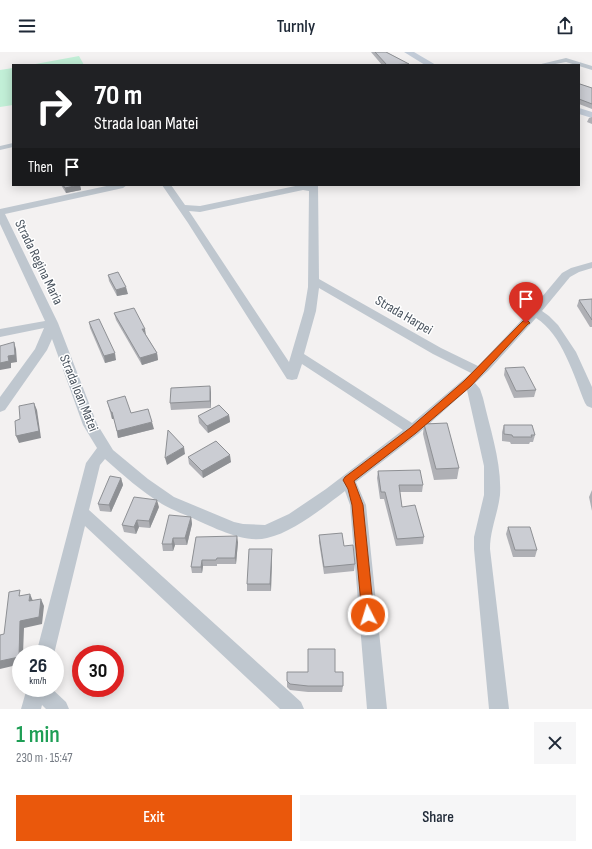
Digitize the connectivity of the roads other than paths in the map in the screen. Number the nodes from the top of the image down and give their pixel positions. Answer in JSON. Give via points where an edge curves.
{"nodes":[{"id":1,"x":408,"y":52,"type":"edge"},
{"id":2,"x":430,"y":64,"type":"edge"},
{"id":3,"x":545,"y":64,"type":"edge"},
{"id":4,"x":579,"y":64,"type":"edge"},
{"id":5,"x":580,"y":64,"type":"edge"},
{"id":6,"x":592,"y":68,"type":"edge"},
{"id":7,"x":580,"y":111,"type":"edge"},
{"id":8,"x":592,"y":115,"type":"edge"},
{"id":9,"x":12,"y":145,"type":"edge"},
{"id":10,"x":0,"y":148,"type":"edge"},
{"id":11,"x":119,"y":186,"type":"edge"},
{"id":12,"x":167,"y":186,"type":"edge"},
{"id":13,"x":314,"y":187,"type":"edge"},
{"id":14,"x":183,"y":208,"type":"junction"},
{"id":15,"x":0,"y":216,"type":"edge"},
{"id":16,"x":592,"y":265,"type":"edge"},
{"id":17,"x":314,"y":280,"type":"junction"},
{"id":18,"x":535,"y":312,"type":"junction"},
{"id":19,"x":52,"y":323,"type":"junction"},
{"id":20,"x":0,"y":333,"type":"edge"},
{"id":21,"x":298,"y":356,"type":"junction"},
{"id":22,"x":480,"y":372,"type":"junction"},
{"id":23,"x":468,"y":383,"type":"junction"},
{"id":24,"x":592,"y":403,"type":"edge"},
{"id":25,"x":0,"y":407,"type":"edge"},
{"id":26,"x":413,"y":430,"type":"junction"},
{"id":27,"x":104,"y":450,"type":"junction"},
{"id":28,"x":348,"y":480,"type":"junction"},
{"id":29,"x":81,"y":512,"type":"junction"},
{"id":30,"x":47,"y":645,"type":"edge"},
{"id":31,"x":34,"y":697,"type":"edge"},
{"id":32,"x":48,"y":697,"type":"edge"},
{"id":33,"x":31,"y":709,"type":"edge"},
{"id":34,"x":59,"y":709,"type":"edge"},
{"id":35,"x":294,"y":709,"type":"edge"},
{"id":36,"x":377,"y":709,"type":"edge"},
{"id":37,"x":499,"y":709,"type":"edge"}],
"edges":[{"from":1,"to":2,"type":"street"},
{"from":3,"to":4,"type":"street","via":[[566,60]]},
{"from":5,"to":6,"type":"street"},
{"from":7,"to":8,"type":"street"},
{"from":9,"to":10,"type":"street"},
{"from":11,"to":15,"type":"street"},
{"from":12,"to":14,"type":"street"},
{"from":13,"to":14,"type":"street","via":[[303,187],[200,209]]},
{"from":13,"to":17,"type":"street"},
{"from":14,"to":21,"type":"street","via":[[292,376]]},
{"from":15,"to":19,"type":"street","name":"Strada Regina Maria"},
{"from":16,"to":18,"type":"street","name":"Strada Ioan Matei","via":[[566,275]]},
{"from":17,"to":21,"type":"street","via":[[310,311]]},
{"from":17,"to":22,"type":"street","name":"Strada Harpei","via":[[437,351]]},
{"from":18,"to":22,"type":"street","name":"Strada Ioan Matei"},
{"from":18,"to":24,"type":"street","via":[[549,321],[566,346]]},
{"from":19,"to":20,"type":"street","name":"Strada Regina Maria"},
{"from":19,"to":25,"type":"street","name":"Strada Regina Maria","via":[[41,350]]},
{"from":19,"to":27,"type":"street","name":"Strada Ioan Matei","via":[[90,426]]},
{"from":21,"to":26,"type":"street"},
{"from":22,"to":23,"type":"street","name":"Strada Ioan Matei"},
{"from":23,"to":26,"type":"street","name":"Strada Ioan Matei"},
{"from":23,"to":37,"type":"street","via":[[476,398],[491,466],[492,495],[482,537],[482,549]]},
{"from":26,"to":28,"type":"street","name":"Strada Ioan Matei"},
{"from":27,"to":28,"type":"street","name":"Strada Ioan Matei","via":[[143,483],[169,500],[210,520],[243,531],[266,532],[278,527]]},
{"from":27,"to":29,"type":"street","via":[[93,463]]},
{"from":28,"to":36,"type":"street","via":[[358,505]]},
{"from":29,"to":30,"type":"street"},
{"from":29,"to":35,"type":"street"},
{"from":31,"to":33,"type":"street"},
{"from":32,"to":34,"type":"street"}]}
